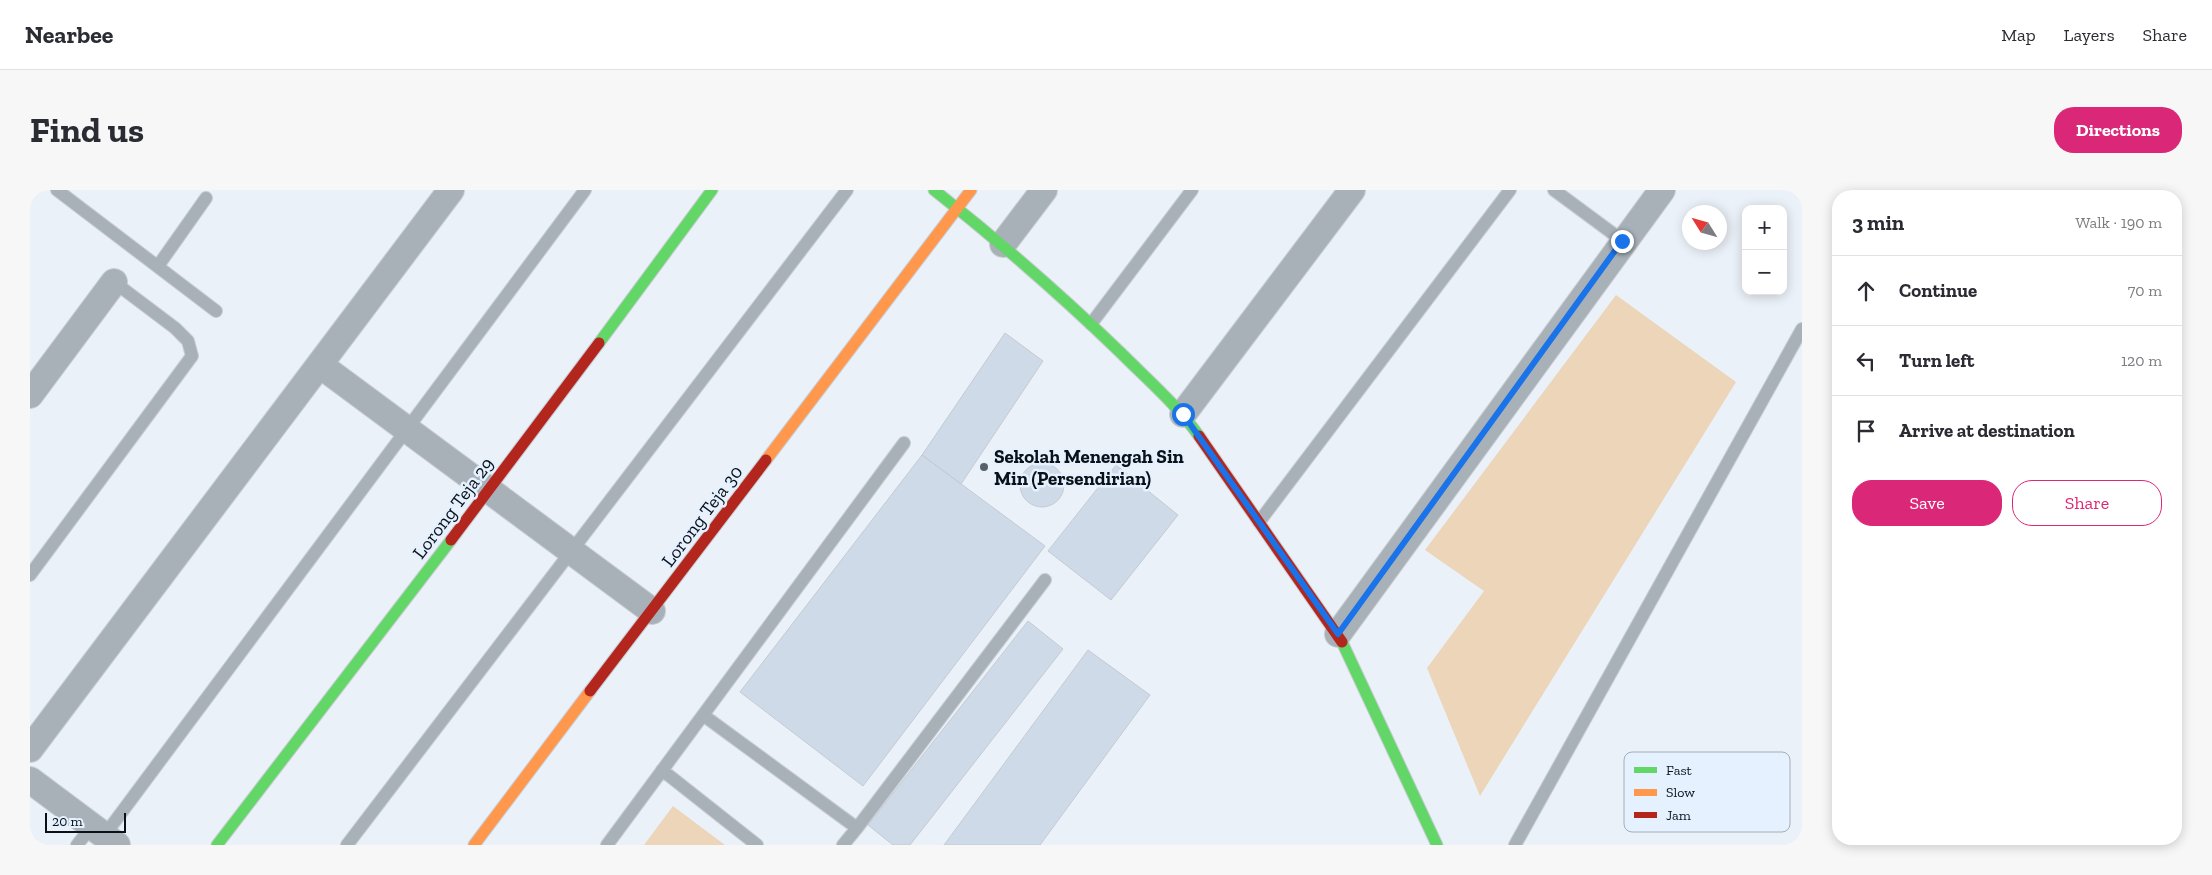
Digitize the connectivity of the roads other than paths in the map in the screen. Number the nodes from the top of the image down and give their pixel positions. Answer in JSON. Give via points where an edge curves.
{"nodes":[{"id":1,"x":58,"y":190,"type":"edge"},
{"id":2,"x":451,"y":190,"type":"edge"},
{"id":3,"x":585,"y":190,"type":"edge"},
{"id":4,"x":712,"y":190,"type":"edge"},
{"id":5,"x":847,"y":190,"type":"edge"},
{"id":6,"x":934,"y":190,"type":"edge"},
{"id":7,"x":971,"y":190,"type":"edge"},
{"id":8,"x":1044,"y":190,"type":"edge"},
{"id":9,"x":1192,"y":190,"type":"edge"},
{"id":10,"x":1352,"y":190,"type":"edge"},
{"id":11,"x":1510,"y":190,"type":"edge"},
{"id":12,"x":1554,"y":190,"type":"edge"},
{"id":13,"x":1662,"y":190,"type":"edge"},
{"id":14,"x":206,"y":198,"type":"dead end"},
{"id":15,"x":958,"y":208,"type":"junction"},
{"id":16,"x":1622,"y":241,"type":"junction"},
{"id":17,"x":1003,"y":244,"type":"junction"},
{"id":18,"x":158,"y":266,"type":"junction"},
{"id":19,"x":114,"y":282,"type":"joint"},
{"id":20,"x":216,"y":310,"type":"dead end"},
{"id":21,"x":1091,"y":324,"type":"junction"},
{"id":22,"x":1802,"y":329,"type":"edge"},
{"id":23,"x":320,"y":365,"type":"junction"},
{"id":24,"x":30,"y":395,"type":"edge"},
{"id":25,"x":1183,"y":414,"type":"junction"},
{"id":26,"x":406,"y":430,"type":"junction"},
{"id":27,"x":904,"y":443,"type":"dead end"},
{"id":28,"x":489,"y":491,"type":"junction"},
{"id":29,"x":1259,"y":522,"type":"junction"},
{"id":30,"x":573,"y":551,"type":"junction"},
{"id":31,"x":30,"y":575,"type":"edge"},
{"id":32,"x":1045,"y":580,"type":"dead end"},
{"id":33,"x":652,"y":611,"type":"junction"},
{"id":34,"x":1338,"y":634,"type":"junction"},
{"id":35,"x":703,"y":715,"type":"junction"},
{"id":36,"x":30,"y":749,"type":"edge"},
{"id":37,"x":662,"y":770,"type":"junction"},
{"id":38,"x":30,"y":780,"type":"edge"},
{"id":39,"x":856,"y":828,"type":"junction"},
{"id":40,"x":97,"y":838,"type":"edge"},
{"id":41,"x":217,"y":845,"type":"edge"},
{"id":42,"x":347,"y":845,"type":"edge"},
{"id":43,"x":474,"y":845,"type":"edge"},
{"id":44,"x":607,"y":845,"type":"edge"},
{"id":45,"x":757,"y":845,"type":"edge"},
{"id":46,"x":843,"y":845,"type":"edge"},
{"id":47,"x":1437,"y":845,"type":"edge"},
{"id":48,"x":1515,"y":845,"type":"edge"}],
"edges":[{"from":1,"to":18,"type":"lane"},
{"from":2,"to":23,"type":"street"},
{"from":3,"to":26,"type":"lane"},
{"from":4,"to":28,"type":"street","name":"Lorong Teja 29"},
{"from":5,"to":30,"type":"lane"},
{"from":6,"to":15,"type":"street"},
{"from":7,"to":15,"type":"street","name":"Lorong Teja 30"},
{"from":8,"to":17,"type":"street"},
{"from":9,"to":21,"type":"lane"},
{"from":10,"to":25,"type":"street"},
{"from":11,"to":29,"type":"lane"},
{"from":12,"to":16,"type":"lane"},
{"from":13,"to":16,"type":"street"},
{"from":14,"to":18,"type":"lane"},
{"from":15,"to":17,"type":"street"},
{"from":15,"to":33,"type":"street","name":"Lorong Teja 30"},
{"from":16,"to":34,"type":"street"},
{"from":17,"to":21,"type":"street"},
{"from":18,"to":20,"type":"lane"},
{"from":19,"to":24,"type":"street"},
{"from":19,"to":31,"type":"lane","via":[[175,328],[188,342],[192,356]]},
{"from":21,"to":25,"type":"street"},
{"from":22,"to":48,"type":"lane"},
{"from":23,"to":26,"type":"street"},
{"from":23,"to":36,"type":"street"},
{"from":25,"to":29,"type":"street"},
{"from":26,"to":28,"type":"street"},
{"from":26,"to":40,"type":"lane"},
{"from":27,"to":35,"type":"lane"},
{"from":28,"to":30,"type":"street"},
{"from":28,"to":41,"type":"street","name":"Lorong Teja 29"},
{"from":29,"to":34,"type":"street"},
{"from":30,"to":33,"type":"street"},
{"from":30,"to":42,"type":"lane"},
{"from":32,"to":39,"type":"lane"},
{"from":33,"to":43,"type":"street","name":"Lorong Teja 30"},
{"from":34,"to":47,"type":"street"},
{"from":35,"to":37,"type":"lane"},
{"from":35,"to":39,"type":"lane"},
{"from":37,"to":44,"type":"lane"},
{"from":37,"to":45,"type":"lane"},
{"from":38,"to":40,"type":"street"},
{"from":39,"to":46,"type":"lane"}]}
